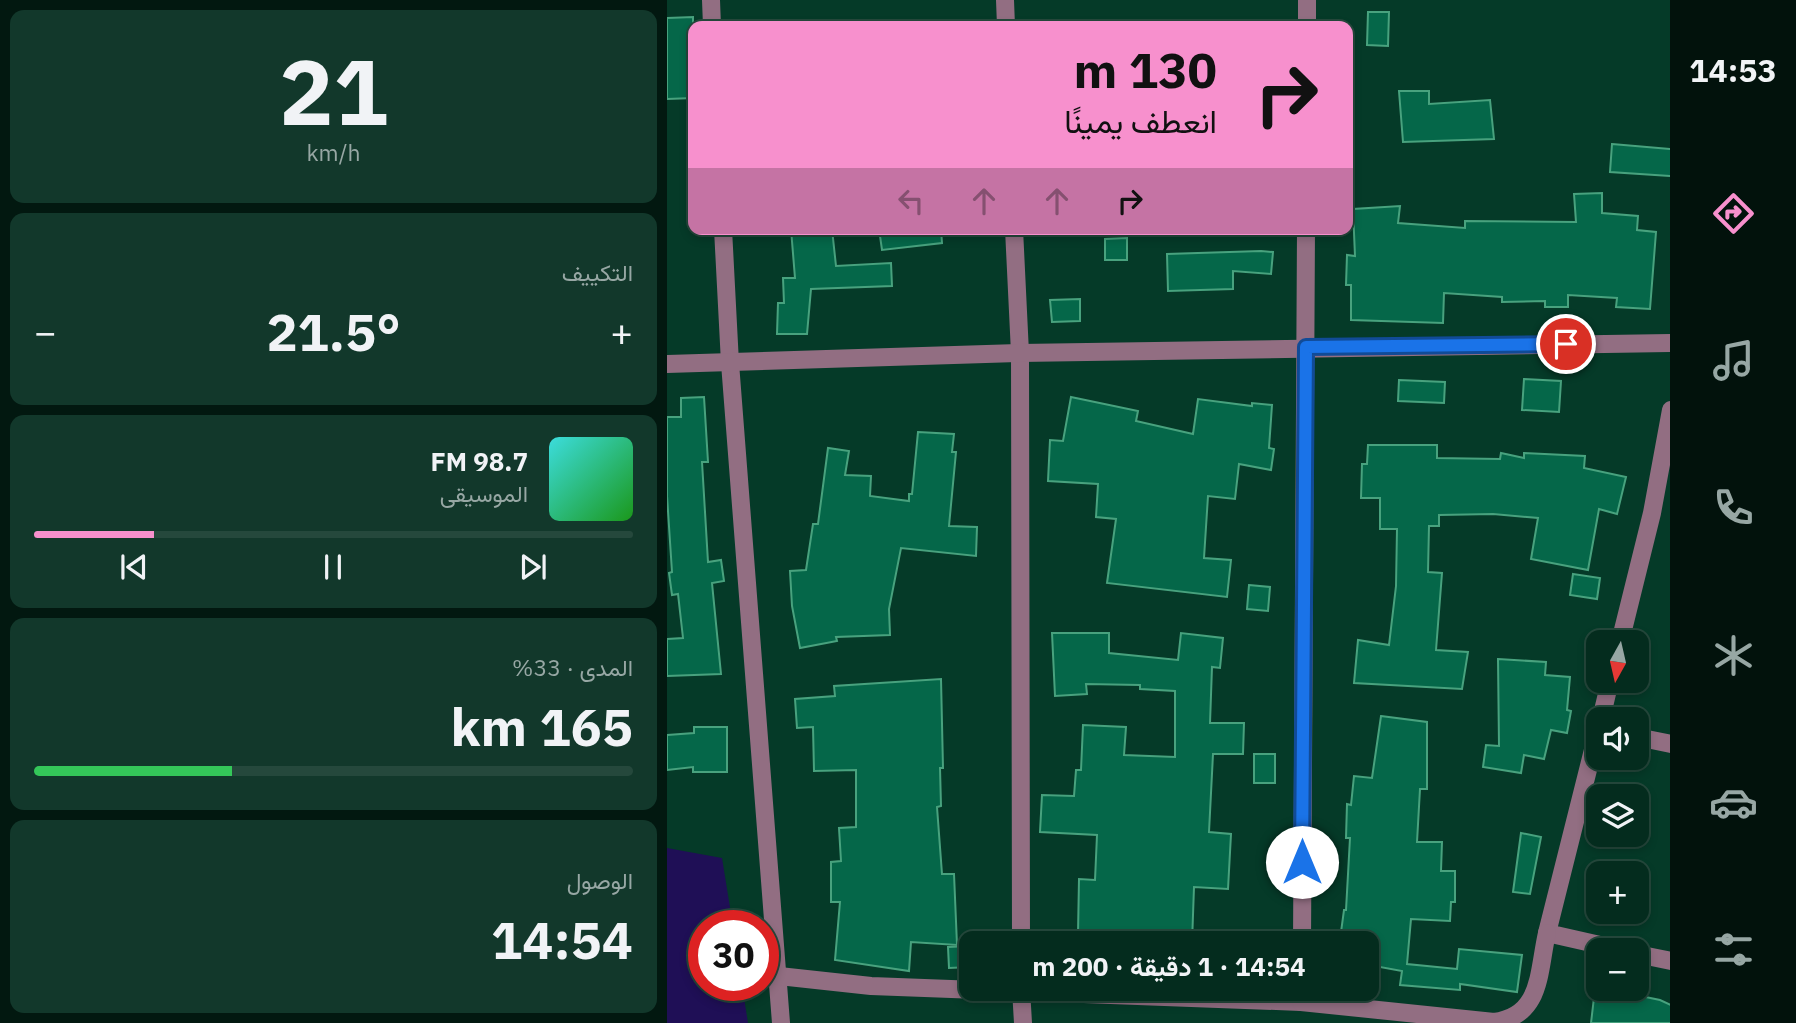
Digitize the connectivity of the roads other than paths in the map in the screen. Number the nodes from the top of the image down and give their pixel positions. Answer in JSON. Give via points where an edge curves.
{"nodes":[{"id":1,"x":711,"y":0,"type":"edge"},
{"id":2,"x":1005,"y":0,"type":"edge"},
{"id":3,"x":1307,"y":0,"type":"edge"},
{"id":4,"x":712,"y":21,"type":"edge"},
{"id":5,"x":1006,"y":21,"type":"edge"},
{"id":6,"x":1307,"y":21,"type":"edge"},
{"id":7,"x":723,"y":235,"type":"edge"},
{"id":8,"x":1014,"y":235,"type":"edge"},
{"id":9,"x":1306,"y":235,"type":"edge"},
{"id":10,"x":1670,"y":343,"type":"edge"},
{"id":11,"x":1306,"y":347,"type":"junction"},
{"id":12,"x":1020,"y":352,"type":"junction"},
{"id":13,"x":731,"y":363,"type":"junction"},
{"id":14,"x":667,"y":364,"type":"edge"},
{"id":15,"x":1670,"y":411,"type":"edge"},
{"id":16,"x":1652,"y":513,"type":"junction"},
{"id":17,"x":1670,"y":517,"type":"edge"},
{"id":18,"x":1623,"y":630,"type":"edge"},
{"id":19,"x":1649,"y":740,"type":"edge"},
{"id":20,"x":1670,"y":744,"type":"edge"},
{"id":21,"x":1588,"y":770,"type":"edge"},
{"id":22,"x":774,"y":910,"type":"edge"},
{"id":23,"x":1021,"y":931,"type":"edge"},
{"id":24,"x":1302,"y":931,"type":"edge"},
{"id":25,"x":1547,"y":933,"type":"junction"},
{"id":26,"x":1586,"y":942,"type":"edge"},
{"id":27,"x":1649,"y":957,"type":"edge"},
{"id":28,"x":1670,"y":961,"type":"edge"},
{"id":29,"x":779,"y":976,"type":"joint"},
{"id":30,"x":959,"y":988,"type":"edge"},
{"id":31,"x":1022,"y":1001,"type":"edge"},
{"id":32,"x":1338,"y":1001,"type":"edge"},
{"id":33,"x":781,"y":1023,"type":"edge"},
{"id":34,"x":1023,"y":1023,"type":"edge"}],
"edges":[{"from":1,"to":4,"type":"street"},
{"from":2,"to":5,"type":"street"},
{"from":3,"to":6,"type":"street"},
{"from":7,"to":13,"type":"street"},
{"from":8,"to":12,"type":"street"},
{"from":9,"to":11,"type":"street"},
{"from":10,"to":11,"type":"street"},
{"from":11,"to":12,"type":"street"},
{"from":11,"to":24,"type":"street"},
{"from":12,"to":13,"type":"street"},
{"from":12,"to":23,"type":"street"},
{"from":13,"to":14,"type":"street"},
{"from":13,"to":22,"type":"street"},
{"from":15,"to":16,"type":"street"},
{"from":16,"to":17,"type":"street"},
{"from":16,"to":18,"type":"street"},
{"from":19,"to":20,"type":"street"},
{"from":21,"to":25,"type":"street"},
{"from":25,"to":26,"type":"street"},
{"from":25,"to":32,"type":"street","via":[[1533,997],[1527,1009],[1510,1020],[1494,1022]]},
{"from":27,"to":28,"type":"street"},
{"from":29,"to":30,"type":"street","via":[[871,986]]},
{"from":29,"to":33,"type":"street"},
{"from":31,"to":34,"type":"street"}]}
